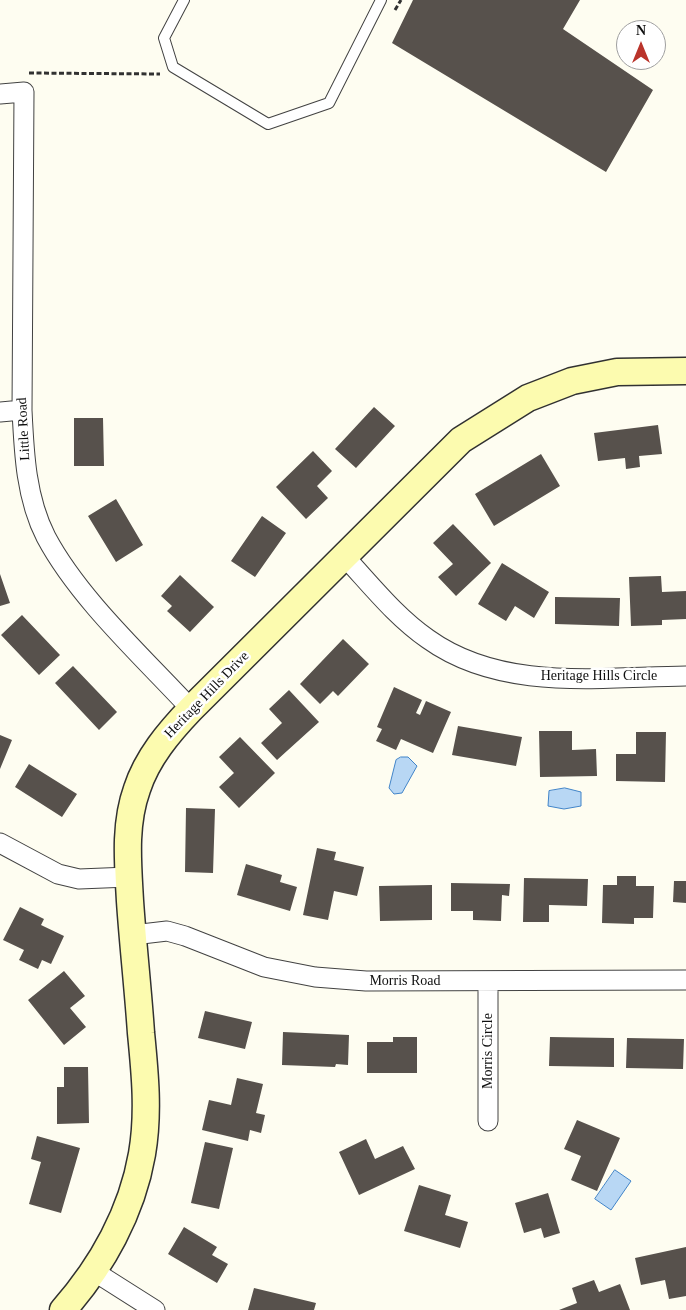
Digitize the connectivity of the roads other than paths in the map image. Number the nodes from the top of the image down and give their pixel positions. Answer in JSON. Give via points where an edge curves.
{"nodes":[{"id":1,"x":184,"y":0,"type":"edge"},
{"id":2,"x":382,"y":0,"type":"edge"},
{"id":3,"x":0,"y":94,"type":"edge"},
{"id":4,"x":686,"y":371,"type":"edge"},
{"id":5,"x":22,"y":410,"type":"junction"},
{"id":6,"x":0,"y":412,"type":"edge"},
{"id":7,"x":344,"y":556,"type":"junction"},
{"id":8,"x":686,"y":676,"type":"edge"},
{"id":9,"x":191,"y":709,"type":"junction"},
{"id":10,"x":0,"y":843,"type":"edge"},
{"id":11,"x":129,"y":877,"type":"junction"},
{"id":12,"x":133,"y":935,"type":"junction"},
{"id":13,"x":686,"y":980,"type":"edge"},
{"id":14,"x":488,"y":981,"type":"junction"},
{"id":15,"x":488,"y":1121,"type":"dead end"},
{"id":16,"x":94,"y":1272,"type":"junction"},
{"id":17,"x":64,"y":1310,"type":"edge"},
{"id":18,"x":155,"y":1310,"type":"edge"}],
"edges":[{"from":1,"to":2,"type":"lane","via":[[164,38],[173,67],[268,124],[329,103]]},
{"from":3,"to":5,"type":"street","name":"Little Road","via":[[24,92]]},
{"from":4,"to":7,"type":"street","name":"Heritage Hills Drive","via":[[617,372],[572,381],[528,398],[461,440]]},
{"from":5,"to":6,"type":"street"},
{"from":5,"to":9,"type":"street","name":"Little Road","via":[[24,454],[31,495],[45,536],[67,572],[94,605]]},
{"from":7,"to":8,"type":"street","name":"Heritage Hills Circle","via":[[421,634],[466,660],[508,673],[552,678]]},
{"from":7,"to":9,"type":"street","name":"Heritage Hills Drive"},
{"from":9,"to":11,"type":"street","name":"Heritage Hills Drive","via":[[151,757],[136,789],[129,824]]},
{"from":10,"to":11,"type":"street","via":[[58,874],[79,879]]},
{"from":11,"to":12,"type":"street","name":"Heritage Hills Drive"},
{"from":12,"to":14,"type":"street","name":"Morris Road","via":[[167,931],[264,967],[315,977],[366,981]]},
{"from":12,"to":16,"type":"street","name":"Heritage Hills Drive","via":[[146,1107],[142,1154],[129,1200],[111,1244]]},
{"from":13,"to":14,"type":"street","name":"Morris Road"},
{"from":14,"to":15,"type":"street","name":"Morris Circle"},
{"from":16,"to":17,"type":"street","name":"Heritage Hills Drive"},
{"from":16,"to":18,"type":"street"}]}
